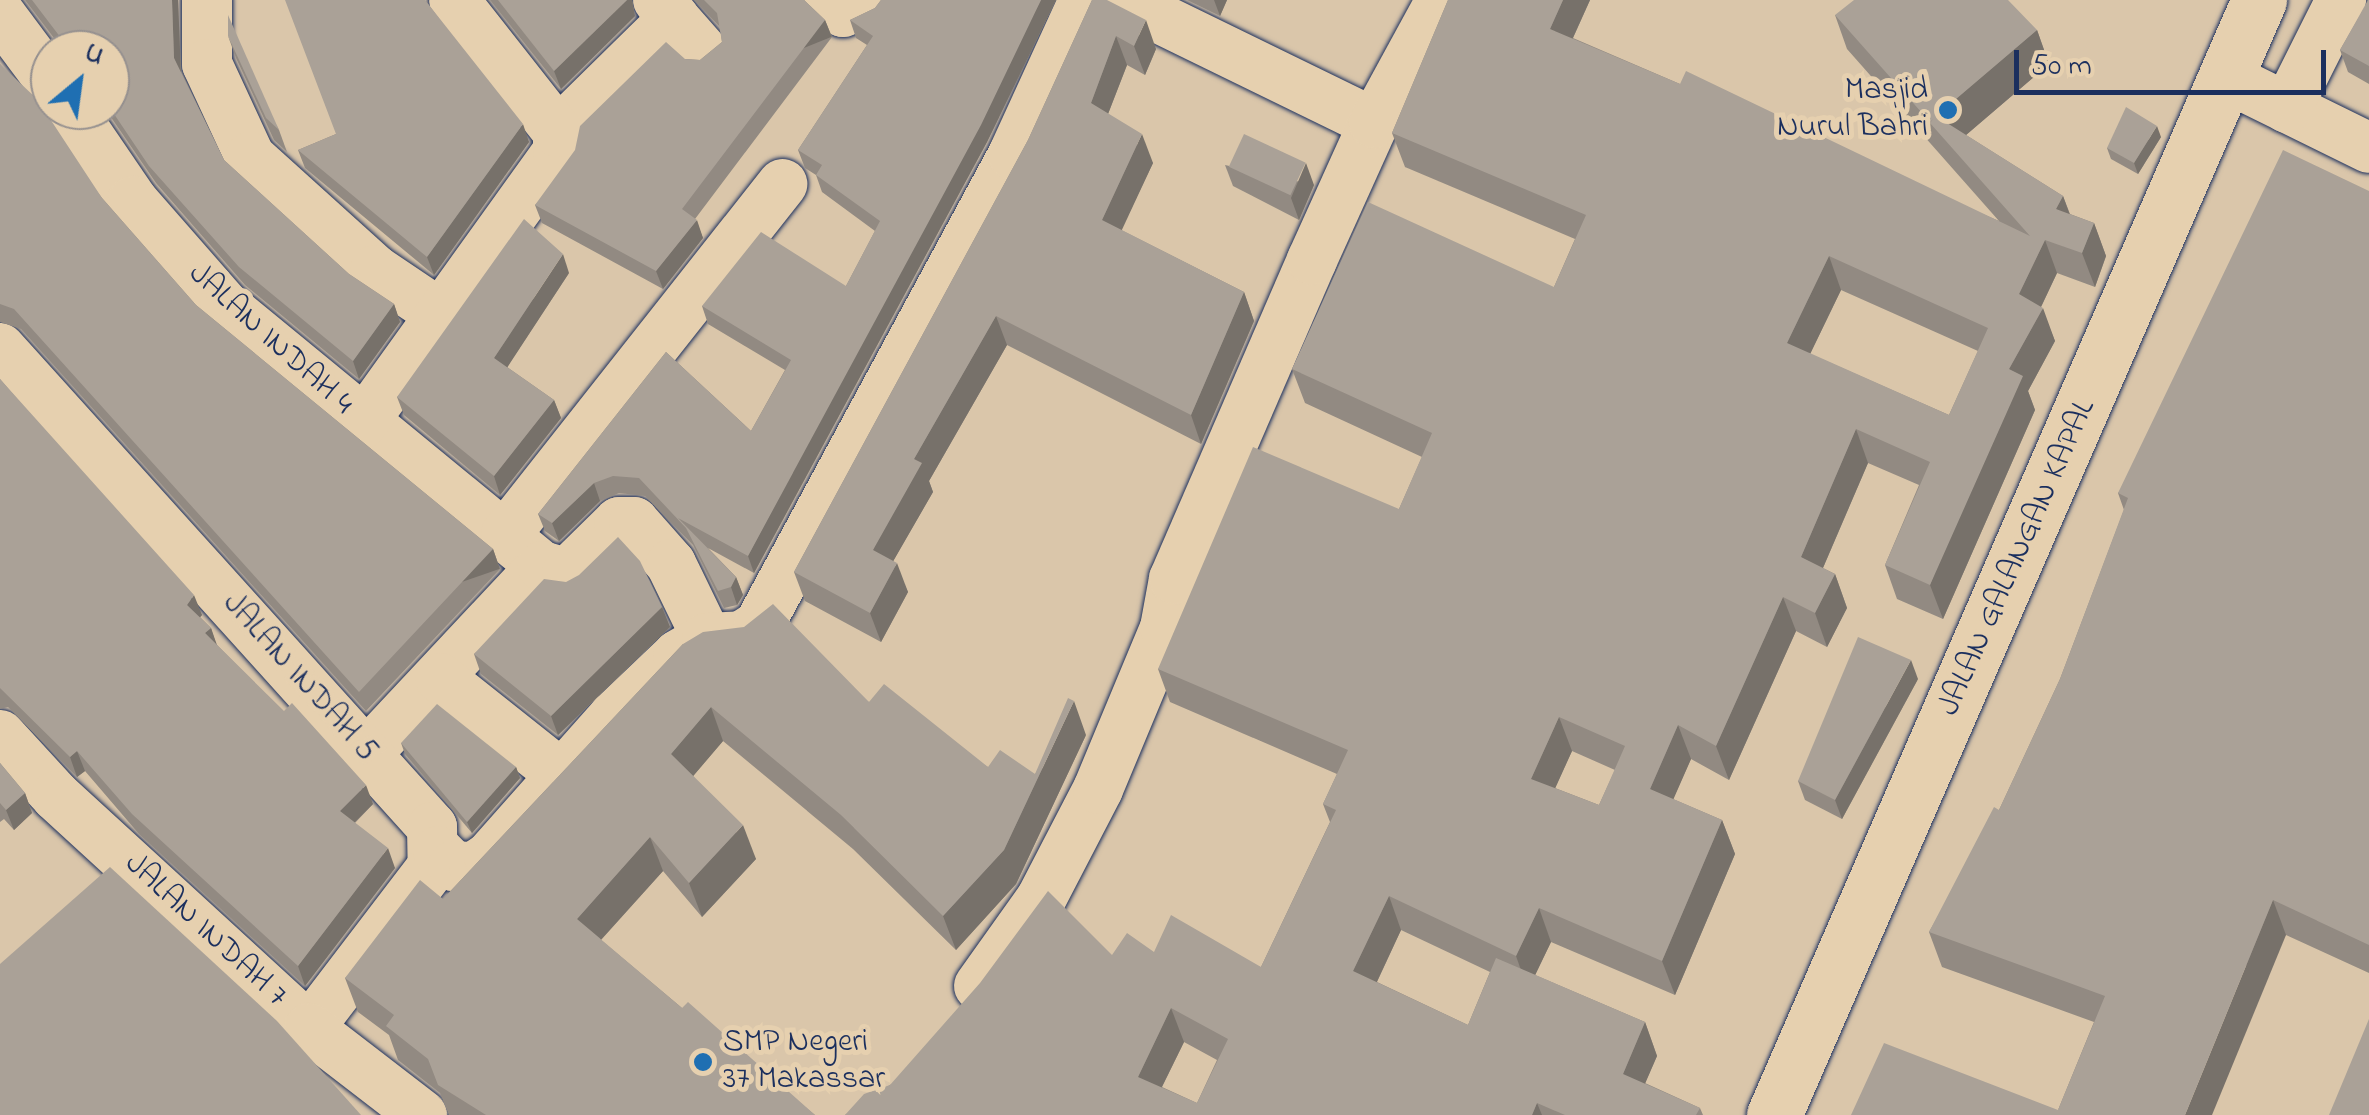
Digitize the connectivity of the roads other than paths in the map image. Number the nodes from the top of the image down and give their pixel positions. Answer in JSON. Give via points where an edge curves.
{"nodes":[{"id":1,"x":207,"y":0,"type":"edge"},
{"id":2,"x":454,"y":0,"type":"edge"},
{"id":3,"x":1084,"y":0,"type":"edge"},
{"id":4,"x":1122,"y":0,"type":"edge"},
{"id":5,"x":1441,"y":0,"type":"edge"},
{"id":6,"x":2259,"y":0,"type":"edge"},
{"id":7,"x":2341,"y":0,"type":"edge"},
{"id":8,"x":0,"y":14,"type":"edge"},
{"id":9,"x":678,"y":22,"type":"edge"},
{"id":10,"x":30,"y":54,"type":"edge"},
{"id":11,"x":2226,"y":78,"type":"junction"},
{"id":12,"x":2288,"y":108,"type":"junction"},
{"id":13,"x":1374,"y":122,"type":"junction"},
{"id":14,"x":86,"y":130,"type":"edge"},
{"id":15,"x":558,"y":132,"type":"junction"},
{"id":16,"x":2369,"y":148,"type":"edge"},
{"id":17,"x":782,"y":184,"type":"dead end"},
{"id":18,"x":439,"y":313,"type":"junction"},
{"id":19,"x":0,"y":348,"type":"edge"},
{"id":20,"x":362,"y":424,"type":"junction"},
{"id":21,"x":524,"y":550,"type":"junction"},
{"id":22,"x":708,"y":638,"type":"junction"},
{"id":23,"x":440,"y":678,"type":"junction"},
{"id":24,"x":0,"y":735,"type":"edge"},
{"id":25,"x":366,"y":754,"type":"junction"},
{"id":26,"x":562,"y":775,"type":"junction"},
{"id":27,"x":438,"y":851,"type":"junction"},
{"id":28,"x":948,"y":1026,"type":"edge"},
{"id":29,"x":308,"y":1028,"type":"junction"},
{"id":30,"x":422,"y":1115,"type":"edge"},
{"id":31,"x":1774,"y":1115,"type":"edge"}],
"edges":[{"from":1,"to":18,"type":"street","via":[[206,64],[250,157],[375,270]]},
{"from":2,"to":15,"type":"street"},
{"from":3,"to":22,"type":"street","via":[[1013,155],[789,578],[759,624],[742,636]]},
{"from":4,"to":13,"type":"street"},
{"from":5,"to":13,"type":"street"},
{"from":6,"to":11,"type":"main road","name":"JALAN GALANGAN KAPAL"},
{"from":7,"to":12,"type":"street"},
{"from":8,"to":10,"type":"street"},
{"from":9,"to":15,"type":"street"},
{"from":11,"to":12,"type":"street"},
{"from":11,"to":31,"type":"main road","name":"JALAN GALANGAN KAPAL"},
{"from":12,"to":16,"type":"street"},
{"from":13,"to":28,"type":"street","via":[[1174,579],[1165,628],[1098,789],[1042,899]]},
{"from":14,"to":20,"type":"street","name":"JALAN INDAH 4","via":[[178,256]]},
{"from":15,"to":18,"type":"street","via":[[550,167]]},
{"from":17,"to":21,"type":"street"},
{"from":18,"to":20,"type":"street"},
{"from":19,"to":25,"type":"street","name":"JALAN INDAH 5"},
{"from":20,"to":21,"type":"street","name":"JALAN INDAH 4"},
{"from":21,"to":22,"type":"street","via":[[567,573],[620,522],[634,522],[672,564]]},
{"from":21,"to":23,"type":"street"},
{"from":22,"to":26,"type":"street","via":[[654,676]]},
{"from":23,"to":25,"type":"street"},
{"from":23,"to":26,"type":"street"},
{"from":24,"to":29,"type":"street","name":"JALAN INDAH 7","via":[[56,796]]},
{"from":25,"to":27,"type":"street","name":"JALAN INDAH 5","via":[[432,828]]},
{"from":26,"to":27,"type":"street","via":[[474,868],[453,866]]},
{"from":27,"to":29,"type":"street"},
{"from":29,"to":30,"type":"street","name":"JALAN INDAH 7"}]}
